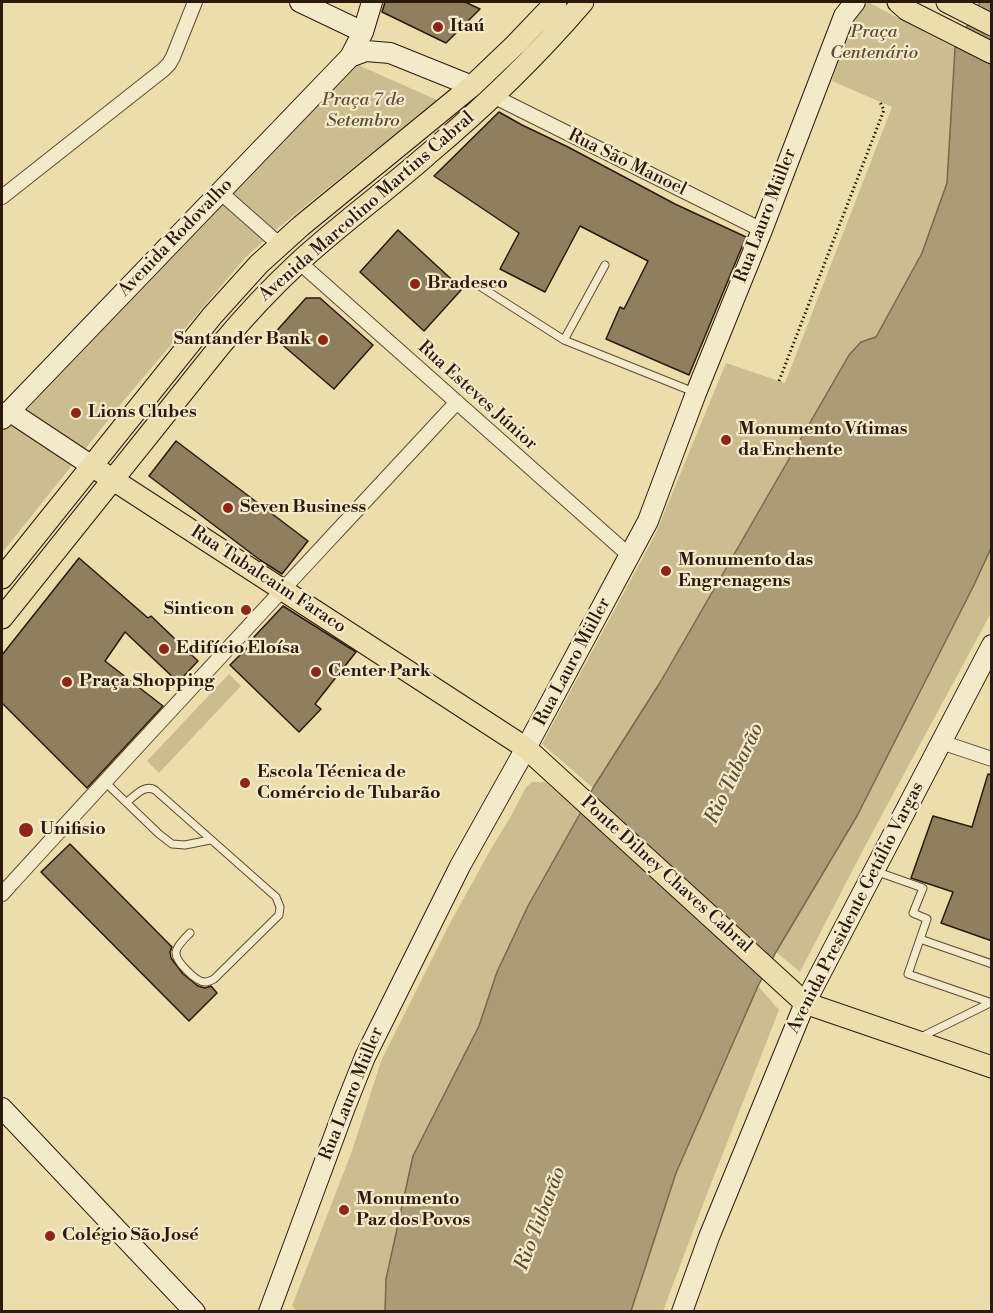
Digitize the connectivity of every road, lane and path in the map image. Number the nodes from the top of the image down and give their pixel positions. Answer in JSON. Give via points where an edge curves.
{"nodes":[{"id":1,"x":195,"y":2,"type":"edge"},
{"id":2,"x":300,"y":2,"type":"edge"},
{"id":3,"x":372,"y":2,"type":"edge"},
{"id":4,"x":556,"y":2,"type":"edge"},
{"id":5,"x":583,"y":2,"type":"edge"},
{"id":6,"x":855,"y":2,"type":"edge"},
{"id":7,"x":946,"y":2,"type":"edge"},
{"id":8,"x":903,"y":6,"type":"edge"},
{"id":9,"x":992,"y":25,"type":"edge"},
{"id":10,"x":363,"y":32,"type":"junction"},
{"id":11,"x":992,"y":52,"type":"edge"},
{"id":12,"x":350,"y":57,"type":"junction"},
{"id":13,"x":472,"y":86,"type":"junction"},
{"id":14,"x":493,"y":96,"type":"junction"},
{"id":15,"x":880,"y":102,"type":"dead end"},
{"id":16,"x":220,"y":192,"type":"junction"},
{"id":17,"x":2,"y":197,"type":"edge"},
{"id":18,"x":762,"y":230,"type":"junction"},
{"id":19,"x":280,"y":244,"type":"junction"},
{"id":20,"x":299,"y":262,"type":"junction"},
{"id":21,"x":605,"y":265,"type":"dead end"},
{"id":22,"x":481,"y":287,"type":"dead end"},
{"id":23,"x":564,"y":340,"type":"junction"},
{"id":24,"x":778,"y":381,"type":"dead end"},
{"id":25,"x":696,"y":393,"type":"junction"},
{"id":26,"x":457,"y":402,"type":"junction"},
{"id":27,"x":5,"y":415,"type":"edge"},
{"id":28,"x":92,"y":466,"type":"junction"},
{"id":29,"x":113,"y":479,"type":"junction"},
{"id":30,"x":630,"y":556,"type":"junction"},
{"id":31,"x":2,"y":578,"type":"edge"},
{"id":32,"x":283,"y":590,"type":"junction"},
{"id":33,"x":2,"y":618,"type":"edge"},
{"id":34,"x":992,"y":645,"type":"edge"},
{"id":35,"x":941,"y":742,"type":"junction"},
{"id":36,"x":526,"y":748,"type":"junction"},
{"id":37,"x":992,"y":759,"type":"edge"},
{"id":38,"x":104,"y":781,"type":"junction"},
{"id":39,"x":127,"y":802,"type":"junction"},
{"id":40,"x":210,"y":840,"type":"junction"},
{"id":41,"x":874,"y":871,"type":"junction"},
{"id":42,"x":2,"y":894,"type":"edge"},
{"id":43,"x":190,"y":933,"type":"dead end"},
{"id":44,"x":920,"y":939,"type":"junction"},
{"id":45,"x":992,"y":964,"type":"edge"},
{"id":46,"x":798,"y":997,"type":"junction"},
{"id":47,"x":991,"y":1003,"type":"edge"},
{"id":48,"x":913,"y":1040,"type":"junction"},
{"id":49,"x":992,"y":1067,"type":"edge"},
{"id":50,"x":2,"y":1108,"type":"edge"},
{"id":51,"x":195,"y":1311,"type":"edge"},
{"id":52,"x":269,"y":1311,"type":"edge"},
{"id":53,"x":682,"y":1311,"type":"edge"}],
"edges":[{"from":1,"to":17,"type":"street","via":[[169,64]]},
{"from":2,"to":10,"type":"main road"},
{"from":3,"to":10,"type":"main road","name":"Avenida Rodovalho"},
{"from":4,"to":13,"type":"main road","name":"Avenida Marcolino Martins Cabral"},
{"from":5,"to":14,"type":"main road","name":"Avenida Marcolino Martins Cabral"},
{"from":6,"to":18,"type":"main road","name":"Rua Lauro Müller","via":[[844,16]]},
{"from":7,"to":9,"type":"main road"},
{"from":8,"to":11,"type":"main road"},
{"from":10,"to":12,"type":"main road","name":"Avenida Rodovalho"},
{"from":12,"to":13,"type":"main road","via":[[366,51],[390,53]]},
{"from":12,"to":16,"type":"main road","name":"Avenida Rodovalho"},
{"from":13,"to":19,"type":"main road","name":"Avenida Marcolino Martins Cabral"},
{"from":14,"to":18,"type":"street","name":"Rua São Manoel"},
{"from":14,"to":20,"type":"main road","name":"Avenida Marcolino Martins Cabral"},
{"from":15,"to":24,"type":"path","via":[[884,110]]},
{"from":16,"to":19,"type":"street"},
{"from":16,"to":27,"type":"main road","name":"Avenida Rodovalho"},
{"from":18,"to":25,"type":"main road","name":"Rua Lauro Müller"},
{"from":19,"to":28,"type":"main road","name":"Avenida Marcolino Martins Cabral","via":[[212,316]]},
{"from":20,"to":26,"type":"street","name":"Rua Esteves Júnior"},
{"from":20,"to":29,"type":"main road","name":"Avenida Marcolino Martins Cabral","via":[[251,309]]},
{"from":21,"to":23,"type":"lane"},
{"from":22,"to":23,"type":"lane"},
{"from":23,"to":25,"type":"lane"},
{"from":25,"to":30,"type":"main road","name":"Rua Lauro Müller","via":[[648,521]]},
{"from":26,"to":30,"type":"street","name":"Rua Esteves Júnior"},
{"from":26,"to":32,"type":"street"},
{"from":27,"to":28,"type":"main road","name":"Rua Tubalcaim Faraco"},
{"from":28,"to":29,"type":"main road","name":"Rua Tubalcaim Faraco"},
{"from":28,"to":31,"type":"main road","name":"Avenida Marcolino Martins Cabral"},
{"from":29,"to":32,"type":"main road","name":"Rua Tubalcaim Faraco"},
{"from":29,"to":33,"type":"main road","name":"Avenida Marcolino Martins Cabral"},
{"from":30,"to":36,"type":"main road","name":"Rua Lauro Müller"},
{"from":32,"to":36,"type":"main road","name":"Rua Tubalcaim Faraco"},
{"from":32,"to":38,"type":"street"},
{"from":34,"to":35,"type":"main road","name":"Avenida Presidente Getúlio Vargas"},
{"from":35,"to":37,"type":"street"},
{"from":35,"to":41,"type":"main road","name":"Avenida Presidente Getúlio Vargas"},
{"from":36,"to":46,"type":"main road","name":"Ponte Dilney Chaves Cabral"},
{"from":36,"to":52,"type":"main road","name":"Rua Lauro Müller","via":[[460,866],[365,1057]]},
{"from":38,"to":39,"type":"lane"},
{"from":38,"to":42,"type":"street"},
{"from":39,"to":40,"type":"lane","via":[[172,843],[185,845]]},
{"from":39,"to":40,"type":"lane","via":[[151,788]]},
{"from":40,"to":43,"type":"lane","via":[[276,897],[279,915],[214,979],[206,982],[196,979],[176,954]]},
{"from":41,"to":44,"type":"lane","via":[[923,888],[913,913],[927,919]]},
{"from":41,"to":46,"type":"main road","name":"Avenida Presidente Getúlio Vargas"},
{"from":44,"to":45,"type":"lane"},
{"from":44,"to":47,"type":"lane","via":[[908,974]]},
{"from":46,"to":48,"type":"main road"},
{"from":46,"to":53,"type":"main road","name":"Avenida Presidente Getúlio Vargas"},
{"from":47,"to":48,"type":"lane"},
{"from":48,"to":49,"type":"main road"},
{"from":50,"to":51,"type":"main road"}]}
